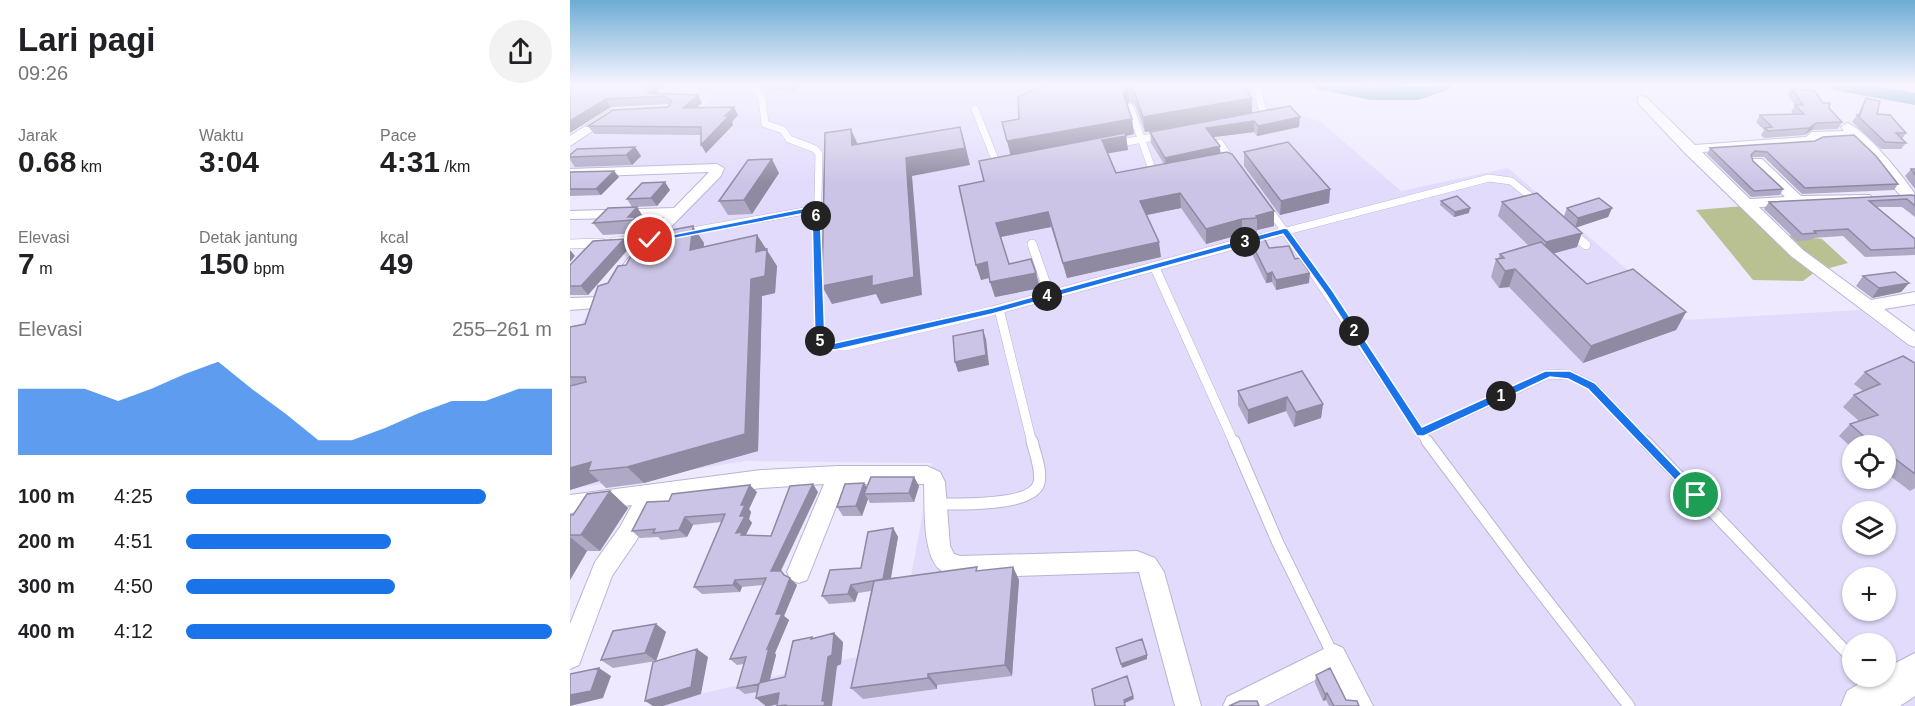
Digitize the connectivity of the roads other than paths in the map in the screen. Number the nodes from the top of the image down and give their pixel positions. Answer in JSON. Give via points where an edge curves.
{"nodes":[{"id":1,"x":606,"y":118,"type":"edge"},
{"id":2,"x":763,"y":118,"type":"edge"},
{"id":3,"x":978,"y":118,"type":"edge"},
{"id":4,"x":1134,"y":118,"type":"edge"},
{"id":5,"x":1254,"y":118,"type":"edge"},
{"id":6,"x":1659,"y":118,"type":"edge"},
{"id":7,"x":1251,"y":119,"type":"edge"},
{"id":8,"x":1840,"y":121,"type":"edge"},
{"id":9,"x":1855,"y":134,"type":"junction"},
{"id":10,"x":1164,"y":135,"type":"edge"},
{"id":11,"x":1143,"y":139,"type":"junction"},
{"id":12,"x":570,"y":142,"type":"edge"},
{"id":13,"x":1220,"y":143,"type":"edge"},
{"id":14,"x":1110,"y":144,"type":"edge"},
{"id":15,"x":1689,"y":149,"type":"junction"},
{"id":16,"x":1757,"y":162,"type":"edge"},
{"id":17,"x":1008,"y":163,"type":"edge"},
{"id":18,"x":1237,"y":169,"type":"edge"},
{"id":19,"x":570,"y":173,"type":"edge"},
{"id":20,"x":1166,"y":174,"type":"edge"},
{"id":21,"x":1912,"y":198,"type":"edge"},
{"id":22,"x":1796,"y":200,"type":"junction"},
{"id":23,"x":1747,"y":203,"type":"junction"},
{"id":24,"x":1265,"y":204,"type":"edge"},
{"id":25,"x":816,"y":209,"type":"junction"},
{"id":26,"x":1545,"y":210,"type":"edge"},
{"id":27,"x":677,"y":212,"type":"junction"},
{"id":28,"x":570,"y":214,"type":"edge"},
{"id":29,"x":1562,"y":224,"type":"edge"},
{"id":30,"x":1285,"y":231,"type":"junction"},
{"id":31,"x":650,"y":240,"type":"junction"},
{"id":32,"x":596,"y":243,"type":"junction"},
{"id":33,"x":570,"y":244,"type":"edge"},
{"id":34,"x":1032,"y":244,"type":"dead end"},
{"id":35,"x":1586,"y":245,"type":"dead end"},
{"id":36,"x":590,"y":250,"type":"edge"},
{"id":37,"x":1155,"y":268,"type":"junction"},
{"id":38,"x":1050,"y":296,"type":"junction"},
{"id":39,"x":1915,"y":298,"type":"edge"},
{"id":40,"x":601,"y":303,"type":"junction"},
{"id":41,"x":570,"y":304,"type":"edge"},
{"id":42,"x":1869,"y":306,"type":"junction"},
{"id":43,"x":999,"y":309,"type":"junction"},
{"id":44,"x":586,"y":322,"type":"edge"},
{"id":45,"x":1915,"y":341,"type":"edge"},
{"id":46,"x":1420,"y":433,"type":"junction"},
{"id":47,"x":838,"y":475,"type":"junction"},
{"id":48,"x":650,"y":493,"type":"junction"},
{"id":49,"x":570,"y":504,"type":"edge"},
{"id":50,"x":936,"y":504,"type":"junction"},
{"id":51,"x":799,"y":572,"type":"dead end"},
{"id":52,"x":1842,"y":648,"type":"edge"},
{"id":53,"x":570,"y":656,"type":"edge"},
{"id":54,"x":1334,"y":657,"type":"junction"},
{"id":55,"x":1188,"y":706,"type":"edge"},
{"id":56,"x":1236,"y":706,"type":"edge"},
{"id":57,"x":1360,"y":706,"type":"edge"},
{"id":58,"x":1629,"y":706,"type":"edge"}],
"edges":[{"from":1,"to":12,"type":"street"},
{"from":2,"to":25,"type":"lane","via":[[765,124],[783,130],[789,139],[819,154]]},
{"from":3,"to":17,"type":"lane","via":[[996,162]]},
{"from":4,"to":11,"type":"lane"},
{"from":5,"to":7,"type":"lane"},
{"from":6,"to":15,"type":"street"},
{"from":8,"to":9,"type":"street"},
{"from":9,"to":15,"type":"street"},
{"from":9,"to":21,"type":"street"},
{"from":10,"to":11,"type":"lane"},
{"from":11,"to":14,"type":"lane"},
{"from":11,"to":20,"type":"lane","via":[[1153,172]]},
{"from":13,"to":18,"type":"lane"},
{"from":15,"to":23,"type":"street"},
{"from":16,"to":22,"type":"street"},
{"from":19,"to":27,"type":"street","via":[[717,168]]},
{"from":21,"to":22,"type":"street"},
{"from":22,"to":23,"type":"street"},
{"from":23,"to":42,"type":"street","via":[[1797,253]]},
{"from":24,"to":30,"type":"lane"},
{"from":25,"to":31,"type":"lane"},
{"from":25,"to":43,"type":"lane","via":[[820,341],[825,346],[845,346]]},
{"from":26,"to":30,"type":"lane","via":[[1515,182],[1489,178]]},
{"from":27,"to":28,"type":"street"},
{"from":27,"to":31,"type":"street"},
{"from":29,"to":35,"type":"lane"},
{"from":30,"to":37,"type":"lane"},
{"from":30,"to":46,"type":"lane"},
{"from":31,"to":32,"type":"lane"},
{"from":31,"to":40,"type":"street"},
{"from":32,"to":33,"type":"lane"},
{"from":32,"to":36,"type":"lane"},
{"from":34,"to":38,"type":"lane"},
{"from":37,"to":38,"type":"lane"},
{"from":37,"to":54,"type":"lane","via":[[1278,543]]},
{"from":38,"to":43,"type":"lane"},
{"from":39,"to":42,"type":"street"},
{"from":40,"to":41,"type":"street"},
{"from":40,"to":44,"type":"street"},
{"from":42,"to":45,"type":"street"},
{"from":43,"to":50,"type":"lane","via":[[1039,471],[1039,485],[1035,491],[1007,500]]},
{"from":46,"to":52,"type":"lane","via":[[1549,374],[1570,375],[1592,386]]},
{"from":46,"to":58,"type":"lane","via":[[1544,600]]},
{"from":47,"to":48,"type":"street","via":[[760,479]]},
{"from":47,"to":50,"type":"street","via":[[927,475],[933,478]]},
{"from":47,"to":51,"type":"street"},
{"from":48,"to":49,"type":"street"},
{"from":48,"to":53,"type":"street","via":[[603,570]]},
{"from":50,"to":55,"type":"street","via":[[939,547],[946,561],[959,567],[1137,561],[1147,565]]},
{"from":54,"to":56,"type":"street"},
{"from":54,"to":57,"type":"street"}]}
